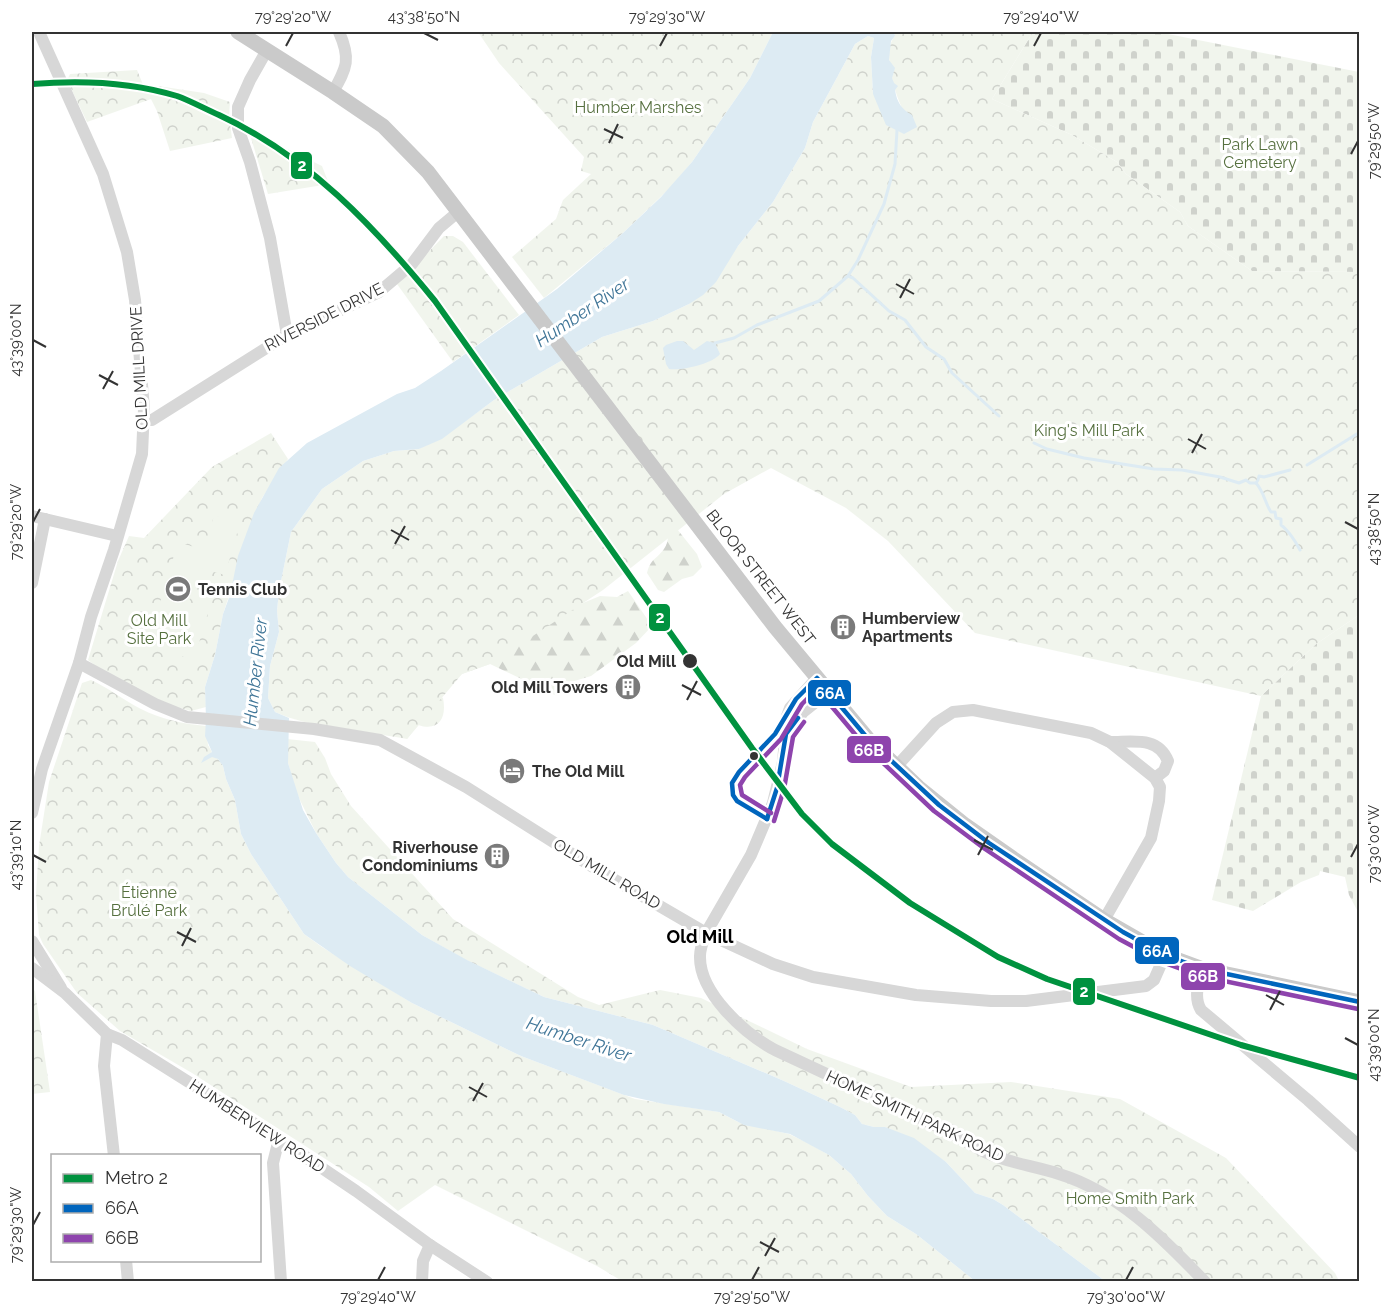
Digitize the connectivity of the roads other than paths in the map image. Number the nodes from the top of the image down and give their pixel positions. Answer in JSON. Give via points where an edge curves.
{"nodes":[{"id":1,"x":39,"y":32,"type":"edge"},
{"id":2,"x":238,"y":32,"type":"edge"},
{"id":3,"x":339,"y":32,"type":"edge"},
{"id":4,"x":267,"y":50,"type":"junction"},
{"id":5,"x":333,"y":92,"type":"junction"},
{"id":6,"x":458,"y":212,"type":"junction"},
{"id":7,"x":287,"y":334,"type":"junction"},
{"id":8,"x":143,"y":420,"type":"junction"},
{"id":9,"x":32,"y":516,"type":"edge"},
{"id":10,"x":45,"y":519,"type":"junction"},
{"id":11,"x":117,"y":536,"type":"junction"},
{"id":12,"x":32,"y":583,"type":"edge"},
{"id":13,"x":79,"y":663,"type":"junction"},
{"id":14,"x":817,"y":678,"type":"junction"},
{"id":15,"x":828,"y":692,"type":"junction"},
{"id":16,"x":786,"y":734,"type":"junction"},
{"id":17,"x":1110,"y":742,"type":"junction"},
{"id":18,"x":896,"y":767,"type":"junction"},
{"id":19,"x":1155,"y":777,"type":"junction"},
{"id":20,"x":32,"y":813,"type":"edge"},
{"id":21,"x":1104,"y":920,"type":"junction"},
{"id":22,"x":706,"y":933,"type":"junction"},
{"id":23,"x":32,"y":941,"type":"edge"},
{"id":24,"x":1166,"y":955,"type":"junction"},
{"id":25,"x":32,"y":968,"type":"edge"},
{"id":26,"x":1203,"y":969,"type":"junction"},
{"id":27,"x":65,"y":993,"type":"junction"},
{"id":28,"x":1359,"y":1002,"type":"edge"},
{"id":29,"x":107,"y":1034,"type":"junction"},
{"id":30,"x":279,"y":1139,"type":"junction"},
{"id":31,"x":1359,"y":1147,"type":"edge"},
{"id":32,"x":114,"y":1154,"type":"edge"},
{"id":33,"x":430,"y":1245,"type":"junction"},
{"id":34,"x":126,"y":1262,"type":"edge"},
{"id":35,"x":128,"y":1281,"type":"edge"},
{"id":36,"x":280,"y":1281,"type":"edge"},
{"id":37,"x":422,"y":1281,"type":"edge"},
{"id":38,"x":487,"y":1281,"type":"edge"},
{"id":39,"x":1205,"y":1281,"type":"edge"}],
"edges":[{"from":1,"to":8,"type":"street","name":"OLD MILL DRIVE","via":[[103,174],[127,252],[135,300]]},
{"from":2,"to":4,"type":"main road","name":"BLOOR STREET WEST"},
{"from":3,"to":5,"type":"street","via":[[347,64]]},
{"from":4,"to":5,"type":"main road","name":"BLOOR STREET WEST"},
{"from":4,"to":7,"type":"street","via":[[238,107],[238,128],[270,238]]},
{"from":5,"to":6,"type":"main road","name":"BLOOR STREET WEST","via":[[383,126],[405,147]]},
{"from":6,"to":7,"type":"street","name":"RIVERSIDE DRIVE","via":[[439,228],[412,264],[379,292]]},
{"from":6,"to":14,"type":"main road","name":"BLOOR STREET WEST"},
{"from":7,"to":8,"type":"street","name":"RIVERSIDE DRIVE","via":[[152,420]]},
{"from":8,"to":11,"type":"street","name":"OLD MILL DRIVE","via":[[143,450]]},
{"from":9,"to":10,"type":"street"},
{"from":10,"to":11,"type":"street"},
{"from":10,"to":12,"type":"street"},
{"from":11,"to":13,"type":"street","name":"OLD MILL DRIVE"},
{"from":13,"to":20,"type":"street","name":"OLD MILL DRIVE","via":[[42,769]]},
{"from":13,"to":22,"type":"street","name":"OLD MILL ROAD","via":[[154,704],[187,717],[314,729],[380,740],[466,786]]},
{"from":14,"to":15,"type":"main road","name":"BLOOR STREET WEST"},
{"from":14,"to":16,"type":"street","name":"HOME SMITH PARK ROAD","via":[[790,708]]},
{"from":15,"to":16,"type":"street","via":[[803,712]]},
{"from":15,"to":18,"type":"main road","name":"BLOOR STREET WEST"},
{"from":16,"to":22,"type":"street","name":"HOME SMITH PARK ROAD","via":[[777,788],[766,819],[751,855]]},
{"from":17,"to":18,"type":"street","via":[[1091,734],[973,710],[953,712],[936,723]]},
{"from":17,"to":19,"type":"street"},
{"from":17,"to":19,"type":"street","via":[[1141,742],[1164,750],[1168,761],[1164,771]]},
{"from":18,"to":21,"type":"main road","name":"BLOOR STREET WEST","via":[[965,825]]},
{"from":19,"to":21,"type":"street","via":[[1160,787],[1151,838]]},
{"from":21,"to":24,"type":"main road","name":"BLOOR STREET WEST"},
{"from":22,"to":24,"type":"street","name":"OLD MILL ROAD","via":[[773,964],[813,977],[916,995],[981,1001],[1026,1001],[1143,986],[1154,980]]},
{"from":22,"to":39,"type":"street","name":"HOME SMITH PARK ROAD","via":[[700,954],[706,981],[739,1026],[758,1041],[985,1152],[1084,1184],[1139,1218]]},
{"from":23,"to":27,"type":"street"},
{"from":24,"to":26,"type":"main road","name":"BLOOR STREET WEST"},
{"from":25,"to":27,"type":"street","name":"HUMBERVIEW ROAD"},
{"from":26,"to":28,"type":"main road","name":"BLOOR STREET WEST"},
{"from":26,"to":31,"type":"street","via":[[1197,993],[1201,1010]]},
{"from":27,"to":29,"type":"street","name":"HUMBERVIEW ROAD"},
{"from":29,"to":30,"type":"street","name":"HUMBERVIEW ROAD"},
{"from":29,"to":32,"type":"street","via":[[104,1066]]},
{"from":30,"to":33,"type":"street","name":"HUMBERVIEW ROAD"},
{"from":30,"to":36,"type":"street","via":[[273,1163]]},
{"from":33,"to":37,"type":"street","via":[[423,1261]]},
{"from":33,"to":38,"type":"street","name":"HUMBERVIEW ROAD"},
{"from":34,"to":35,"type":"street"}]}
